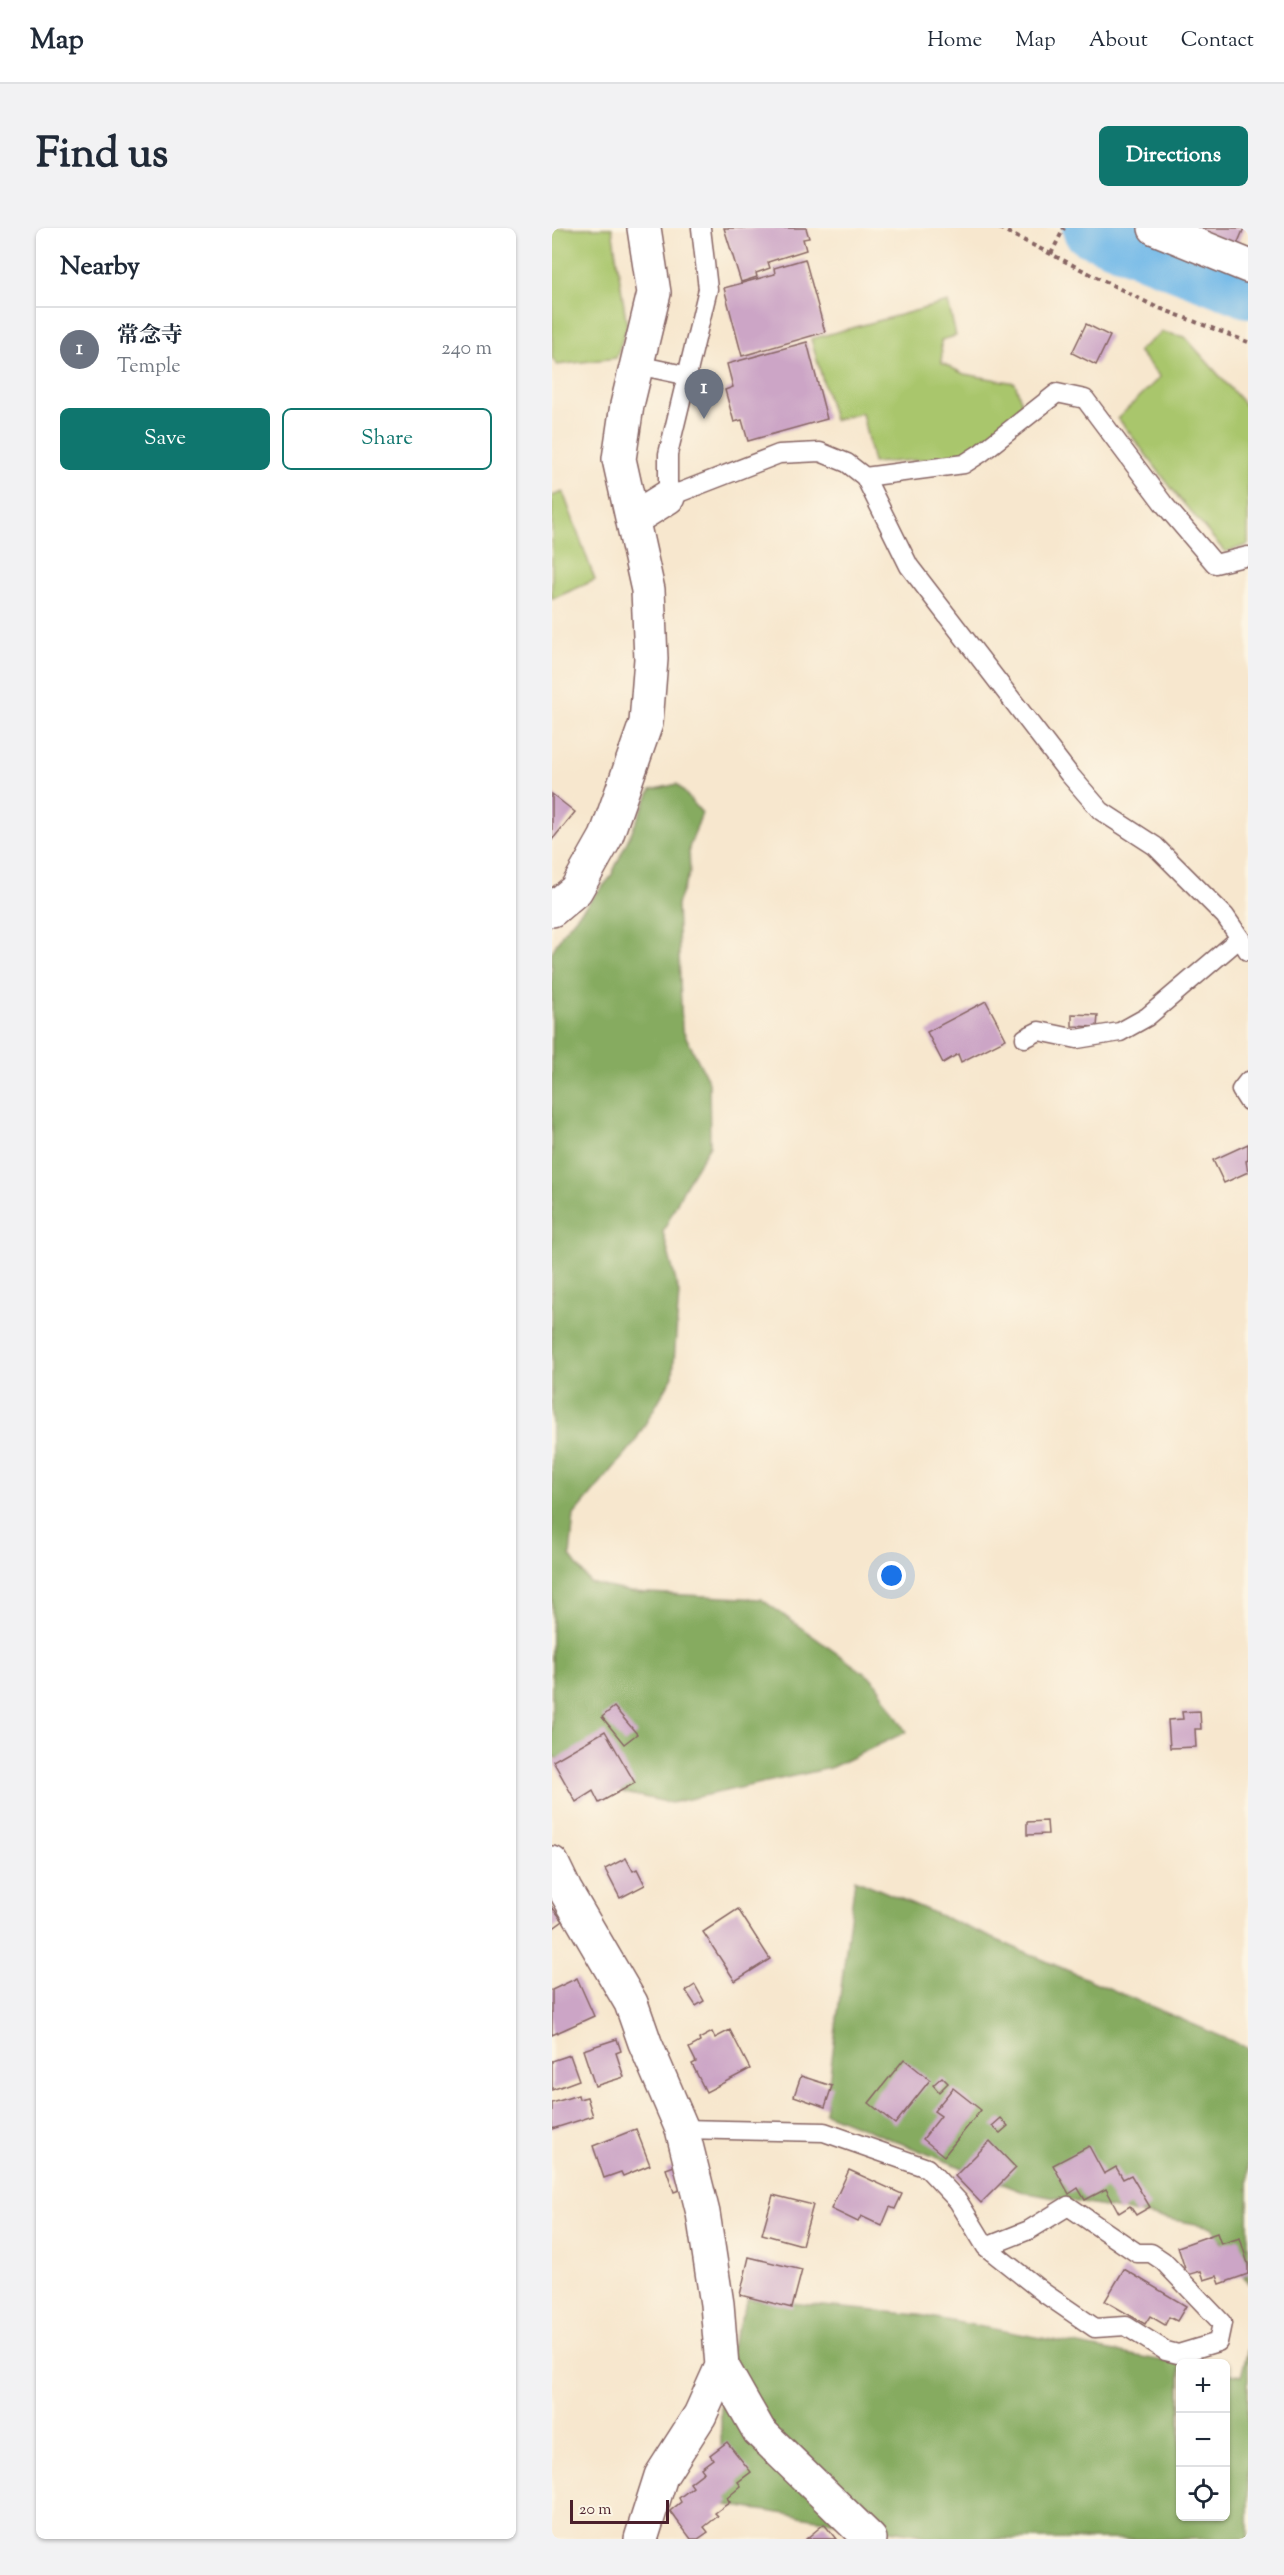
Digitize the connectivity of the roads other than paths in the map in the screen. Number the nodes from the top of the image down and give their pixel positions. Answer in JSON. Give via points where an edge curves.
{"nodes":[{"id":1,"x":644,"y":228,"type":"edge"},
{"id":2,"x":701,"y":228,"type":"edge"},
{"id":3,"x":1155,"y":228,"type":"edge"},
{"id":4,"x":1248,"y":266,"type":"edge"},
{"id":5,"x":637,"y":365,"type":"junction"},
{"id":6,"x":689,"y":376,"type":"junction"},
{"id":7,"x":865,"y":477,"type":"junction"},
{"id":8,"x":669,"y":497,"type":"junction"},
{"id":9,"x":633,"y":519,"type":"junction"},
{"id":10,"x":1248,"y":556,"type":"edge"},
{"id":11,"x":552,"y":910,"type":"edge"},
{"id":12,"x":1244,"y":944,"type":"edge"},
{"id":13,"x":1024,"y":1038,"type":"dead end"},
{"id":14,"x":1248,"y":1081,"type":"edge"},
{"id":15,"x":1248,"y":1101,"type":"edge"},
{"id":16,"x":552,"y":1863,"type":"edge"},
{"id":17,"x":682,"y":2129,"type":"junction"},
{"id":18,"x":986,"y":2247,"type":"junction"},
{"id":19,"x":722,"y":2366,"type":"junction"},
{"id":20,"x":646,"y":2536,"type":"edge"},
{"id":21,"x":870,"y":2539,"type":"edge"}],
"edges":[{"from":1,"to":5,"type":"street","via":[[654,293]]},
{"from":2,"to":6,"type":"lane","via":[[708,289]]},
{"from":3,"to":4,"type":"street"},
{"from":5,"to":6,"type":"lane"},
{"from":5,"to":9,"type":"street","via":[[619,459]]},
{"from":6,"to":8,"type":"lane","via":[[668,454]]},
{"from":7,"to":8,"type":"lane","via":[[848,463],[820,452],[779,454]]},
{"from":7,"to":10,"type":"lane","via":[[964,464],[1057,393],[1085,399],[1162,502],[1215,564]]},
{"from":7,"to":12,"type":"lane","via":[[909,566],[1069,774],[1101,811],[1155,846],[1225,916]]},
{"from":8,"to":9,"type":"street"},
{"from":9,"to":11,"type":"street","via":[[648,590],[651,658],[646,723],[606,837],[576,890]]},
{"from":12,"to":13,"type":"lane","via":[[1147,1017],[1120,1032],[1077,1039],[1039,1031]]},
{"from":14,"to":15,"type":"lane","via":[[1241,1090]]},
{"from":16,"to":17,"type":"street","via":[[631,2003]]},
{"from":17,"to":18,"type":"lane","via":[[824,2132],[927,2168],[958,2201]]},
{"from":17,"to":19,"type":"street","via":[[703,2213]]},
{"from":18,"to":18,"type":"lane","via":[[1095,2328],[1126,2326],[1166,2351],[1178,2354],[1218,2342],[1222,2323],[1163,2261],[1151,2253],[1137,2253],[1068,2206],[1029,2230]]},
{"from":19,"to":20,"type":"street","via":[[700,2415],[662,2476]]},
{"from":19,"to":21,"type":"street","via":[[759,2431]]}]}
